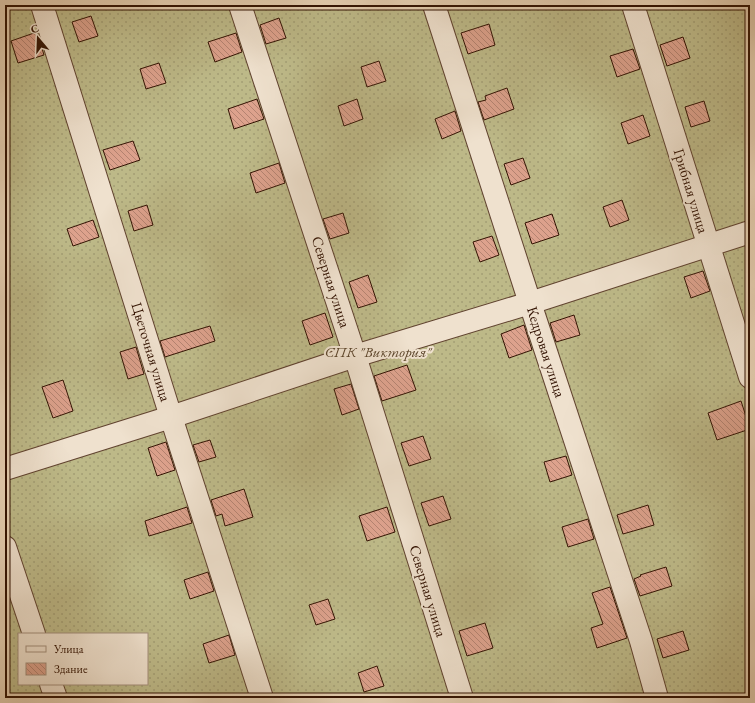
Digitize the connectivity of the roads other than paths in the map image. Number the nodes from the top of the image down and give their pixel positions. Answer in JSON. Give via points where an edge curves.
{"nodes":[{"id":1,"x":42,"y":5,"type":"edge"},
{"id":2,"x":240,"y":5,"type":"edge"},
{"id":3,"x":434,"y":5,"type":"edge"},
{"id":4,"x":633,"y":5,"type":"edge"},
{"id":5,"x":750,"y":232,"type":"edge"},
{"id":6,"x":708,"y":245,"type":"junction"},
{"id":7,"x":530,"y":303,"type":"junction"},
{"id":8,"x":355,"y":356,"type":"junction"},
{"id":9,"x":750,"y":377,"type":"edge"},
{"id":10,"x":171,"y":417,"type":"junction"},
{"id":11,"x":5,"y":469,"type":"edge"},
{"id":12,"x":5,"y":546,"type":"edge"},
{"id":13,"x":34,"y":633,"type":"edge"},
{"id":14,"x":51,"y":685,"type":"edge"},
{"id":15,"x":56,"y":698,"type":"edge"},
{"id":16,"x":262,"y":698,"type":"edge"},
{"id":17,"x":462,"y":698,"type":"edge"},
{"id":18,"x":657,"y":698,"type":"edge"}],
"edges":[{"from":1,"to":10,"type":"street","name":"Цветочная улица"},
{"from":2,"to":8,"type":"street","name":"Северная улица"},
{"from":3,"to":7,"type":"street","name":"Кедровая улица"},
{"from":4,"to":6,"type":"street","name":"Грибная улица"},
{"from":5,"to":6,"type":"street"},
{"from":6,"to":7,"type":"street"},
{"from":6,"to":9,"type":"street","name":"Грибная улица"},
{"from":7,"to":8,"type":"street"},
{"from":7,"to":18,"type":"street","name":"Кедровая улица","via":[[641,641]]},
{"from":8,"to":10,"type":"street"},
{"from":8,"to":17,"type":"street","name":"Северная улица"},
{"from":10,"to":11,"type":"street"},
{"from":10,"to":16,"type":"street","name":"Цветочная улица"},
{"from":12,"to":13,"type":"street"},
{"from":14,"to":15,"type":"street"}]}
